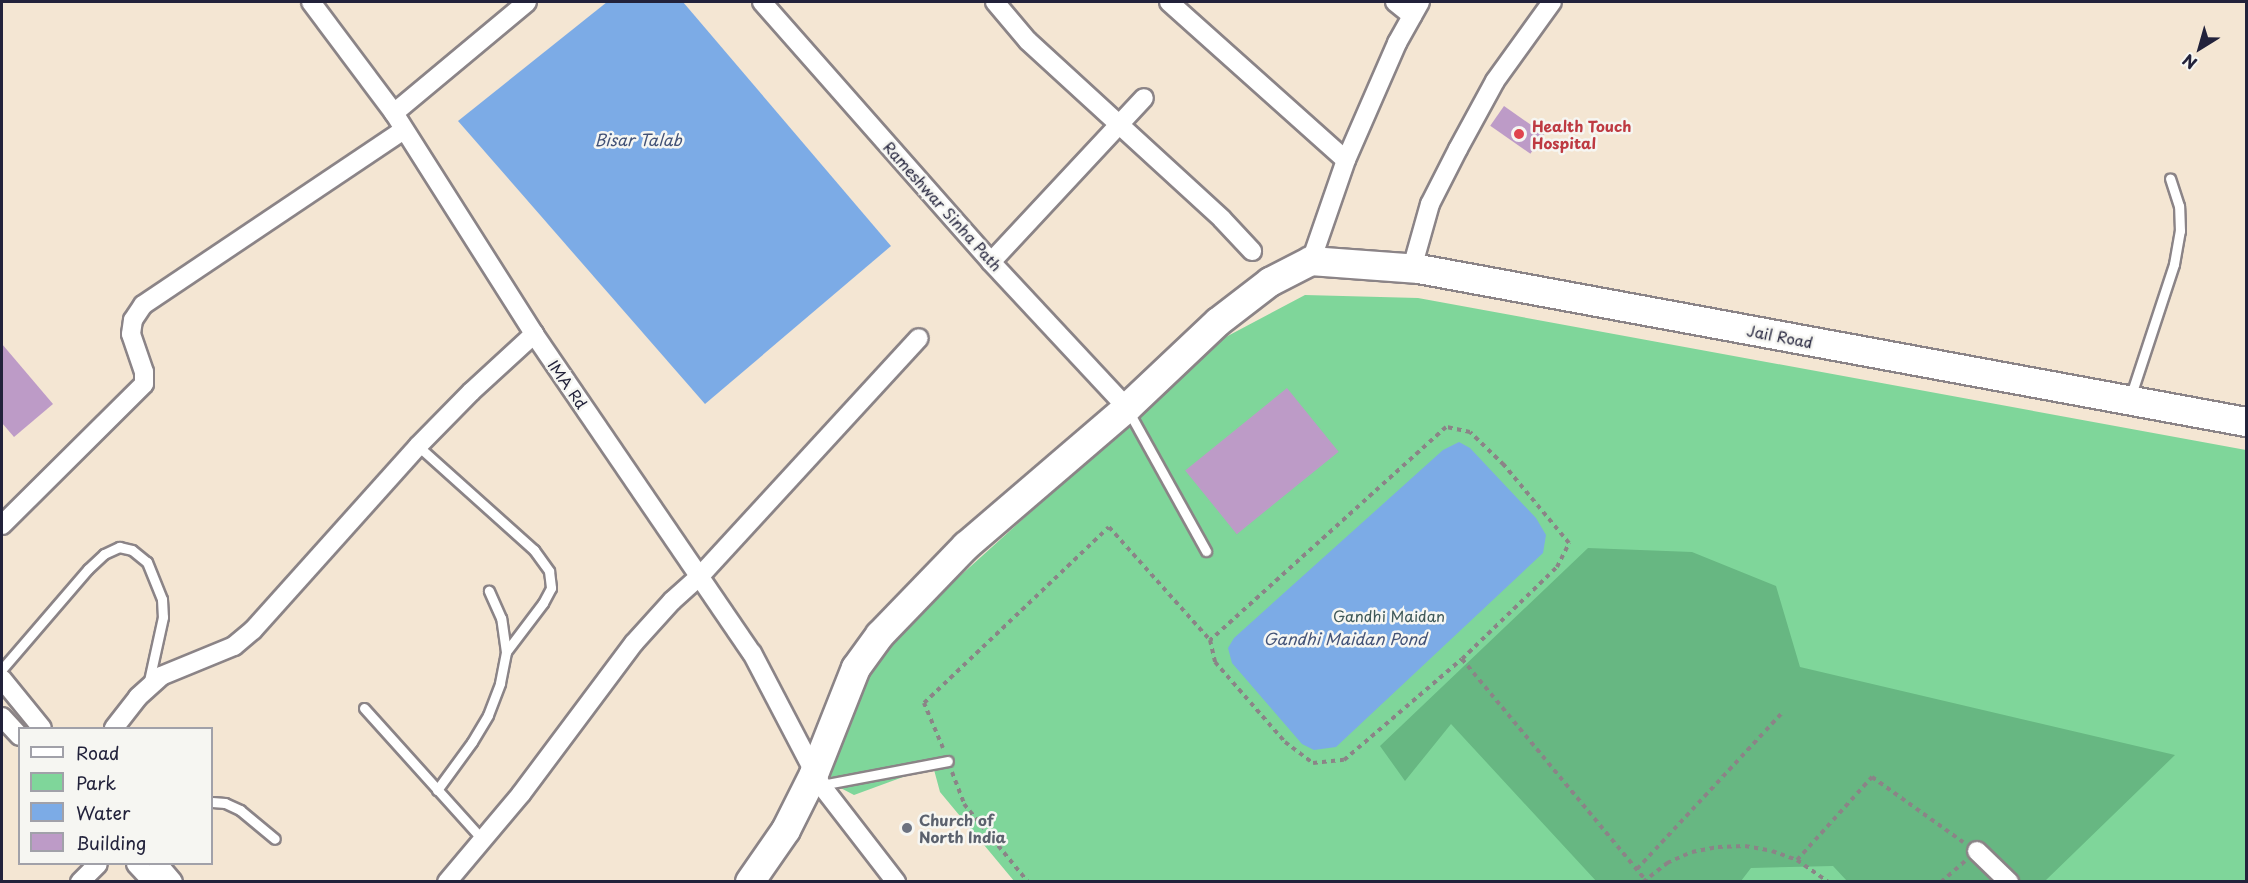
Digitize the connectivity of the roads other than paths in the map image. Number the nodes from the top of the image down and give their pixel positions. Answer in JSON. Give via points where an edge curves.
{"nodes":[{"id":1,"x":311,"y":2,"type":"edge"},
{"id":2,"x":527,"y":2,"type":"edge"},
{"id":3,"x":762,"y":2,"type":"edge"},
{"id":4,"x":995,"y":2,"type":"edge"},
{"id":5,"x":1169,"y":2,"type":"edge"},
{"id":6,"x":1395,"y":2,"type":"edge"},
{"id":7,"x":1552,"y":2,"type":"edge"},
{"id":8,"x":1416,"y":9,"type":"edge"},
{"id":9,"x":1144,"y":98,"type":"dead end"},
{"id":10,"x":394,"y":112,"type":"junction"},
{"id":11,"x":1119,"y":125,"type":"junction"},
{"id":12,"x":403,"y":130,"type":"junction"},
{"id":13,"x":1346,"y":160,"type":"junction"},
{"id":14,"x":2170,"y":178,"type":"dead end"},
{"id":15,"x":1252,"y":251,"type":"dead end"},
{"id":16,"x":1311,"y":261,"type":"junction"},
{"id":17,"x":991,"y":262,"type":"junction"},
{"id":18,"x":1412,"y":268,"type":"junction"},
{"id":19,"x":534,"y":334,"type":"junction"},
{"id":20,"x":919,"y":338,"type":"dead end"},
{"id":21,"x":2130,"y":401,"type":"junction"},
{"id":22,"x":1127,"y":408,"type":"junction"},
{"id":23,"x":2247,"y":422,"type":"edge"},
{"id":24,"x":418,"y":446,"type":"junction"},
{"id":25,"x":2,"y":525,"type":"edge"},
{"id":26,"x":1206,"y":552,"type":"dead end"},
{"id":27,"x":700,"y":576,"type":"junction"},
{"id":28,"x":489,"y":591,"type":"dead end"},
{"id":29,"x":506,"y":652,"type":"junction"},
{"id":30,"x":2,"y":669,"type":"edge"},
{"id":31,"x":2,"y":679,"type":"edge"},
{"id":32,"x":148,"y":687,"type":"junction"},
{"id":33,"x":364,"y":708,"type":"dead end"},
{"id":34,"x":2,"y":717,"type":"edge"},
{"id":35,"x":40,"y":727,"type":"edge"},
{"id":36,"x":116,"y":727,"type":"edge"},
{"id":37,"x":18,"y":734,"type":"edge"},
{"id":38,"x":948,"y":761,"type":"road end"},
{"id":39,"x":818,"y":780,"type":"junction"},
{"id":40,"x":437,"y":790,"type":"junction"},
{"id":41,"x":213,"y":802,"type":"edge"},
{"id":42,"x":275,"y":839,"type":"dead end"},
{"id":43,"x":483,"y":840,"type":"junction"},
{"id":44,"x":1977,"y":851,"type":"road end"},
{"id":45,"x":97,"y":865,"type":"edge"},
{"id":46,"x":137,"y":865,"type":"edge"},
{"id":47,"x":159,"y":865,"type":"edge"},
{"id":48,"x":456,"y":879,"type":"edge"},
{"id":49,"x":80,"y":882,"type":"edge"},
{"id":50,"x":153,"y":882,"type":"edge"},
{"id":51,"x":173,"y":882,"type":"edge"},
{"id":52,"x":750,"y":882,"type":"edge"},
{"id":53,"x":896,"y":882,"type":"edge"},
{"id":54,"x":2009,"y":882,"type":"edge"}],
"edges":[{"from":1,"to":10,"type":"street","name":"IMA Rd"},
{"from":2,"to":10,"type":"street"},
{"from":3,"to":17,"type":"street","name":"Rameshwar Sinha Path"},
{"from":4,"to":11,"type":"street","via":[[1028,41]]},
{"from":5,"to":13,"type":"street"},
{"from":6,"to":8,"type":"street"},
{"from":7,"to":18,"type":"street","via":[[1495,81],[1458,149],[1430,204]]},
{"from":8,"to":13,"type":"street"},
{"from":9,"to":11,"type":"street"},
{"from":10,"to":12,"type":"street","name":"IMA Rd"},
{"from":11,"to":15,"type":"street"},
{"from":11,"to":17,"type":"street"},
{"from":12,"to":19,"type":"street","name":"IMA Rd"},
{"from":12,"to":25,"type":"street","via":[[143,304],[133,320],[131,334],[144,372],[144,384]]},
{"from":13,"to":16,"type":"street"},
{"from":14,"to":21,"type":"lane","via":[[2179,206],[2180,231],[2174,264]]},
{"from":16,"to":18,"type":"main road","name":"Jail Road"},
{"from":16,"to":22,"type":"main road","via":[[1270,282],[1218,322]]},
{"from":17,"to":22,"type":"street","name":"Rameshwar Sinha Path"},
{"from":18,"to":21,"type":"main road","name":"Jail Road"},
{"from":19,"to":24,"type":"street"},
{"from":19,"to":27,"type":"street","name":"IMA Rd"},
{"from":20,"to":27,"type":"street"},
{"from":21,"to":23,"type":"main road","name":"Jail Road"},
{"from":22,"to":26,"type":"lane"},
{"from":22,"to":39,"type":"main road","via":[[966,546],[880,635],[856,668]]},
{"from":24,"to":29,"type":"lane","via":[[534,550],[549,571],[551,588]]},
{"from":24,"to":32,"type":"street","via":[[253,630],[234,646],[182,665]]},
{"from":27,"to":39,"type":"street","name":"IMA Rd","via":[[752,653]]},
{"from":27,"to":43,"type":"street","via":[[634,643]]},
{"from":28,"to":29,"type":"lane","via":[[501,618]]},
{"from":29,"to":40,"type":"lane","via":[[488,715]]},
{"from":30,"to":32,"type":"lane","via":[[104,554],[119,548],[132,549],[147,562],[162,598],[163,617]]},
{"from":31,"to":35,"type":"street"},
{"from":32,"to":36,"type":"street"},
{"from":33,"to":40,"type":"lane"},
{"from":34,"to":37,"type":"street"},
{"from":38,"to":39,"type":"lane"},
{"from":39,"to":52,"type":"main road"},
{"from":39,"to":53,"type":"street","name":"IMA Rd"},
{"from":40,"to":43,"type":"lane"},
{"from":41,"to":42,"type":"lane","via":[[240,810]]},
{"from":43,"to":48,"type":"street"},
{"from":44,"to":54,"type":"street"},
{"from":45,"to":49,"type":"street"},
{"from":46,"to":50,"type":"street"},
{"from":47,"to":51,"type":"street"}]}
